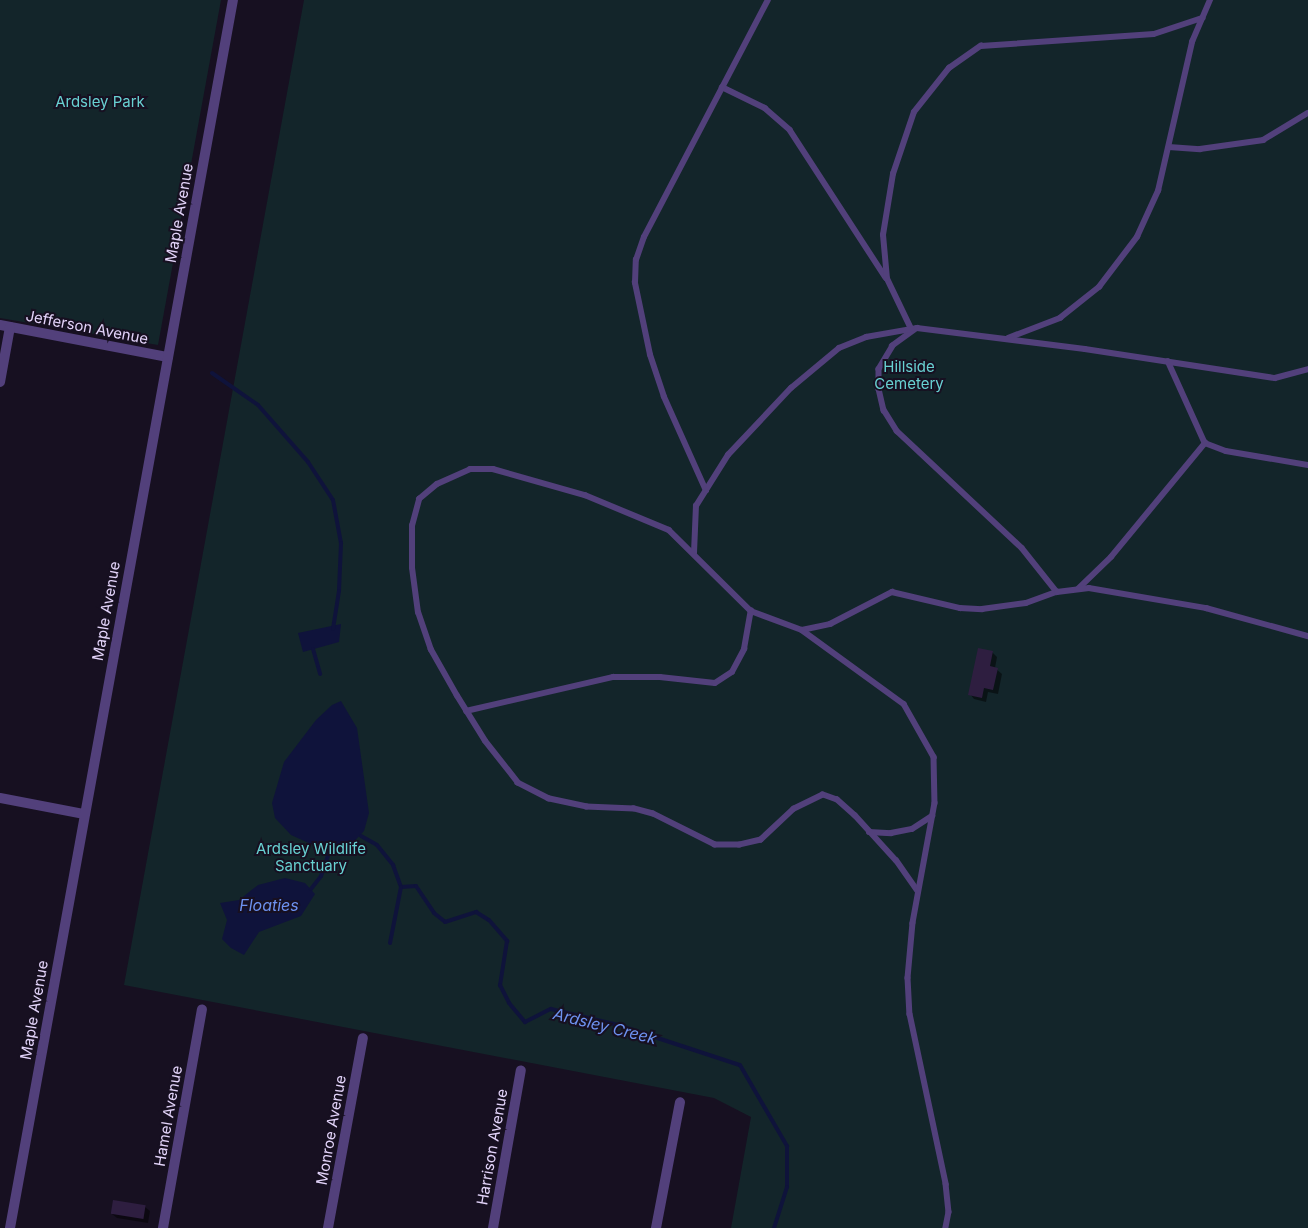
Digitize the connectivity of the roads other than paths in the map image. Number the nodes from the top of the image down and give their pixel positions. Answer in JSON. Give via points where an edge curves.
{"nodes":[{"id":1,"x":233,"y":0,"type":"edge"},
{"id":2,"x":768,"y":0,"type":"edge"},
{"id":3,"x":1210,"y":0,"type":"edge"},
{"id":4,"x":1202,"y":18,"type":"junction"},
{"id":5,"x":722,"y":87,"type":"junction"},
{"id":6,"x":1308,"y":113,"type":"edge"},
{"id":7,"x":1169,"y":148,"type":"junction"},
{"id":8,"x":888,"y":279,"type":"junction"},
{"id":9,"x":5,"y":326,"type":"edge"},
{"id":10,"x":914,"y":329,"type":"junction"},
{"id":11,"x":1006,"y":339,"type":"junction"},
{"id":12,"x":168,"y":357,"type":"junction"},
{"id":13,"x":1168,"y":361,"type":"junction"},
{"id":14,"x":1308,"y":369,"type":"edge"},
{"id":15,"x":0,"y":382,"type":"edge"},
{"id":16,"x":1205,"y":443,"type":"junction"},
{"id":17,"x":1308,"y":465,"type":"edge"},
{"id":18,"x":706,"y":491,"type":"junction"},
{"id":19,"x":694,"y":553,"type":"junction"},
{"id":20,"x":1078,"y":589,"type":"junction"},
{"id":21,"x":1057,"y":592,"type":"junction"},
{"id":22,"x":751,"y":611,"type":"junction"},
{"id":23,"x":802,"y":630,"type":"junction"},
{"id":24,"x":1308,"y":636,"type":"edge"},
{"id":25,"x":466,"y":711,"type":"junction"},
{"id":26,"x":0,"y":798,"type":"edge"},
{"id":27,"x":84,"y":814,"type":"junction"},
{"id":28,"x":932,"y":816,"type":"junction"},
{"id":29,"x":869,"y":832,"type":"junction"},
{"id":30,"x":918,"y":892,"type":"junction"},
{"id":31,"x":202,"y":1009,"type":"dead end"},
{"id":32,"x":363,"y":1038,"type":"dead end"},
{"id":33,"x":521,"y":1070,"type":"dead end"},
{"id":34,"x":680,"y":1102,"type":"dead end"},
{"id":35,"x":10,"y":1228,"type":"edge"},
{"id":36,"x":163,"y":1228,"type":"edge"},
{"id":37,"x":328,"y":1228,"type":"edge"},
{"id":38,"x":493,"y":1228,"type":"edge"},
{"id":39,"x":656,"y":1228,"type":"edge"},
{"id":40,"x":946,"y":1228,"type":"edge"}],
"edges":[{"from":1,"to":12,"type":"street","name":"Maple Avenue"},
{"from":2,"to":5,"type":"lane"},
{"from":3,"to":4,"type":"lane"},
{"from":4,"to":7,"type":"lane","via":[[1192,42]]},
{"from":4,"to":8,"type":"lane","via":[[1154,34],[981,46],[949,68],[914,112],[892,174],[883,235]]},
{"from":5,"to":8,"type":"lane","via":[[764,108],[790,130]]},
{"from":5,"to":18,"type":"lane","via":[[644,236],[636,260],[635,283],[664,398]]},
{"from":6,"to":7,"type":"lane","via":[[1263,140],[1200,149]]},
{"from":7,"to":11,"type":"lane","via":[[1158,191],[1137,237],[1099,287],[1060,318]]},
{"from":8,"to":10,"type":"lane"},
{"from":9,"to":12,"type":"street","name":"Jefferson Avenue"},
{"from":9,"to":15,"type":"street"},
{"from":10,"to":11,"type":"lane"},
{"from":10,"to":18,"type":"lane","via":[[866,336],[839,348],[790,388],[740,442]]},
{"from":10,"to":21,"type":"lane","via":[[893,346],[879,369],[884,410],[897,432],[1022,548]]},
{"from":11,"to":13,"type":"lane"},
{"from":12,"to":27,"type":"street","name":"Maple Avenue"},
{"from":13,"to":14,"type":"lane","via":[[1275,378]]},
{"from":13,"to":16,"type":"lane"},
{"from":16,"to":17,"type":"lane","via":[[1226,451]]},
{"from":16,"to":20,"type":"lane","via":[[1111,557]]},
{"from":18,"to":19,"type":"lane","via":[[696,506]]},
{"from":19,"to":22,"type":"lane"},
{"from":19,"to":25,"type":"lane","via":[[669,530],[585,495],[493,468],[470,469],[437,484],[419,499],[412,526],[412,568],[418,613],[431,650]]},
{"from":20,"to":21,"type":"lane"},
{"from":20,"to":24,"type":"lane","via":[[1089,588],[1206,608]]},
{"from":21,"to":23,"type":"lane","via":[[1026,603],[982,609],[960,608],[892,592],[830,624]]},
{"from":22,"to":23,"type":"lane"},
{"from":22,"to":25,"type":"lane","via":[[744,649],[732,672],[715,683],[660,677],[613,677]]},
{"from":23,"to":28,"type":"lane","via":[[904,704],[934,757]]},
{"from":25,"to":29,"type":"lane","via":[[518,783],[549,799],[587,807],[634,808],[689,830],[715,845],[740,845],[761,840],[794,809],[823,795],[837,800]]},
{"from":26,"to":27,"type":"street"},
{"from":27,"to":35,"type":"street","name":"Maple Avenue"},
{"from":28,"to":29,"type":"lane","via":[[912,829],[891,833]]},
{"from":28,"to":30,"type":"lane"},
{"from":29,"to":30,"type":"lane","via":[[896,861]]},
{"from":30,"to":40,"type":"lane","via":[[908,978],[910,1014],[946,1184],[949,1212]]},
{"from":31,"to":36,"type":"street","name":"Hamel Avenue"},
{"from":32,"to":37,"type":"street","name":"Monroe Avenue"},
{"from":33,"to":38,"type":"street","name":"Harrison Avenue"},
{"from":34,"to":39,"type":"street"}]}
